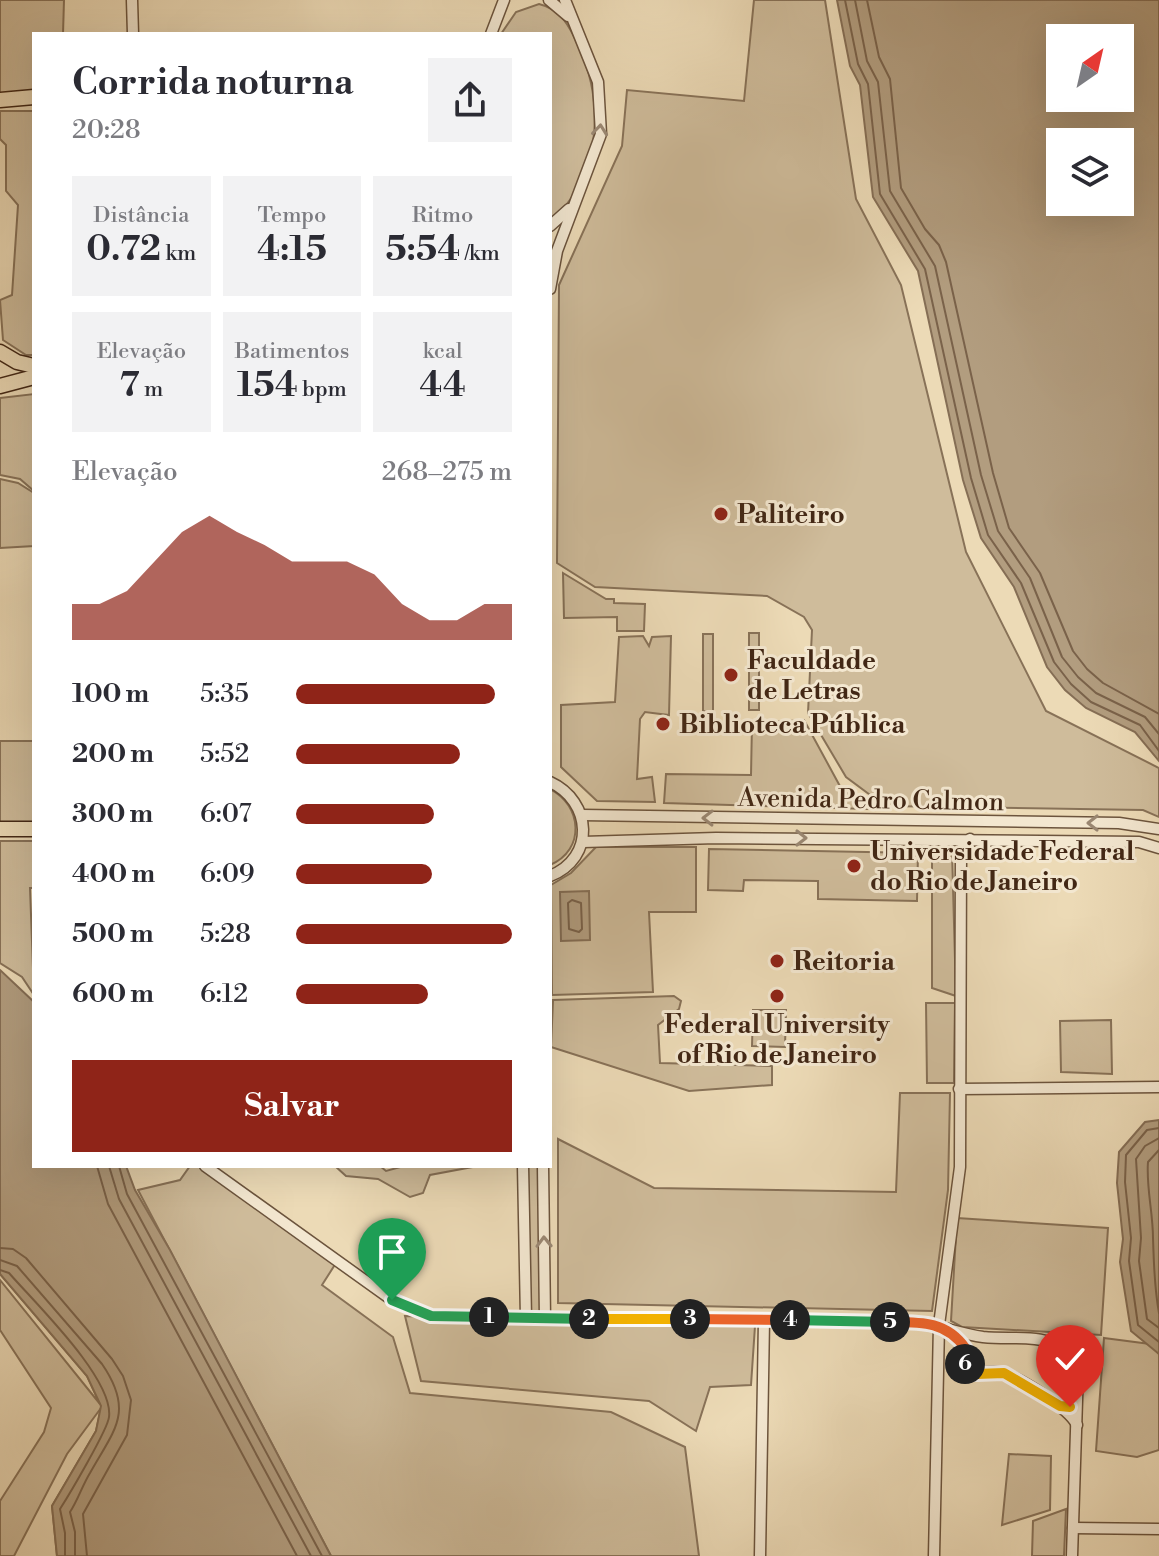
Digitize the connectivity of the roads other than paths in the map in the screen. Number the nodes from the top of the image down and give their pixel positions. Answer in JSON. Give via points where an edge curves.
{"nodes":[{"id":1,"x":132,"y":0,"type":"edge"},
{"id":2,"x":515,"y":0,"type":"edge"},
{"id":3,"x":549,"y":0,"type":"edge"},
{"id":4,"x":565,"y":0,"type":"edge"},
{"id":5,"x":502,"y":5,"type":"edge"},
{"id":6,"x":574,"y":24,"type":"junction"},
{"id":7,"x":133,"y":32,"type":"edge"},
{"id":8,"x":492,"y":32,"type":"edge"},
{"id":9,"x":32,"y":99,"type":"edge"},
{"id":10,"x":4,"y":100,"type":"edge"},
{"id":11,"x":574,"y":203,"type":"junction"},
{"id":12,"x":552,"y":224,"type":"edge"},
{"id":13,"x":552,"y":275,"type":"edge"},
{"id":14,"x":0,"y":352,"type":"edge"},
{"id":15,"x":32,"y":366,"type":"edge"},
{"id":16,"x":32,"y":379,"type":"edge"},
{"id":17,"x":0,"y":387,"type":"edge"},
{"id":18,"x":552,"y":782,"type":"edge"},
{"id":19,"x":582,"y":815,"type":"junction"},
{"id":20,"x":2,"y":828,"type":"edge"},
{"id":21,"x":32,"y":829,"type":"edge"},
{"id":22,"x":1159,"y":829,"type":"edge"},
{"id":23,"x":951,"y":838,"type":"junction"},
{"id":24,"x":970,"y":839,"type":"junction"},
{"id":25,"x":583,"y":842,"type":"junction"},
{"id":26,"x":1159,"y":848,"type":"edge"},
{"id":27,"x":961,"y":850,"type":"junction"},
{"id":28,"x":552,"y":875,"type":"edge"},
{"id":29,"x":1159,"y":1087,"type":"edge"},
{"id":30,"x":959,"y":1089,"type":"junction"},
{"id":31,"x":208,"y":1168,"type":"edge"},
{"id":32,"x":523,"y":1168,"type":"edge"},
{"id":33,"x":543,"y":1168,"type":"edge"},
{"id":34,"x":526,"y":1318,"type":"junction"},
{"id":35,"x":545,"y":1319,"type":"junction"},
{"id":36,"x":764,"y":1320,"type":"junction"},
{"id":37,"x":939,"y":1325,"type":"junction"},
{"id":38,"x":984,"y":1337,"type":"junction"},
{"id":39,"x":966,"y":1349,"type":"junction"},
{"id":40,"x":1078,"y":1399,"type":"junction"},
{"id":41,"x":1060,"y":1406,"type":"junction"},
{"id":42,"x":1077,"y":1425,"type":"junction"},
{"id":43,"x":1073,"y":1528,"type":"junction"},
{"id":44,"x":1158,"y":1529,"type":"edge"},
{"id":45,"x":760,"y":1556,"type":"edge"},
{"id":46,"x":934,"y":1556,"type":"edge"},
{"id":47,"x":1072,"y":1556,"type":"edge"}],
"edges":[{"from":1,"to":7,"type":"street"},
{"from":2,"to":5,"type":"street"},
{"from":3,"to":6,"type":"street"},
{"from":4,"to":6,"type":"street"},
{"from":5,"to":8,"type":"street"},
{"from":11,"to":6,"type":"street","one_way":true,"via":[[598,149],[602,116],[598,82]]},
{"from":9,"to":10,"type":"highway"},
{"from":11,"to":12,"type":"street"},
{"from":11,"to":13,"type":"street"},
{"from":14,"to":15,"type":"highway"},
{"from":16,"to":17,"type":"highway"},
{"from":18,"to":19,"type":"street","via":[[576,801]]},
{"from":22,"to":19,"type":"street","name":"Avenida Pedro Calmon","one_way":true,"via":[[1119,823]]},
{"from":19,"to":25,"type":"street"},
{"from":20,"to":21,"type":"highway"},
{"from":23,"to":24,"type":"street","name":"Avenida Pedro Calmon"},
{"from":25,"to":23,"type":"street","name":"Avenida Pedro Calmon","one_way":true},
{"from":23,"to":27,"type":"street"},
{"from":24,"to":26,"type":"street","name":"Avenida Pedro Calmon","via":[[1139,842]]},
{"from":24,"to":27,"type":"street"},
{"from":25,"to":28,"type":"street","via":[[569,865]]},
{"from":27,"to":30,"type":"street"},
{"from":29,"to":30,"type":"street"},
{"from":30,"to":37,"type":"street","via":[[960,1167]]},
{"from":31,"to":34,"type":"street","via":[[413,1311]]},
{"from":32,"to":34,"type":"street"},
{"from":35,"to":33,"type":"street","one_way":true},
{"from":34,"to":35,"type":"street"},
{"from":35,"to":36,"type":"street"},
{"from":36,"to":37,"type":"street"},
{"from":36,"to":45,"type":"street"},
{"from":37,"to":38,"type":"street"},
{"from":37,"to":39,"type":"street"},
{"from":37,"to":46,"type":"street"},
{"from":38,"to":39,"type":"street"},
{"from":38,"to":40,"type":"street","via":[[1045,1338],[1062,1346],[1078,1369]]},
{"from":39,"to":41,"type":"street","via":[[965,1362],[976,1374],[1004,1373]]},
{"from":40,"to":41,"type":"street","via":[[1070,1407]]},
{"from":40,"to":42,"type":"street"},
{"from":41,"to":42,"type":"street"},
{"from":42,"to":43,"type":"street"},
{"from":43,"to":44,"type":"street"},
{"from":43,"to":47,"type":"street"}]}
